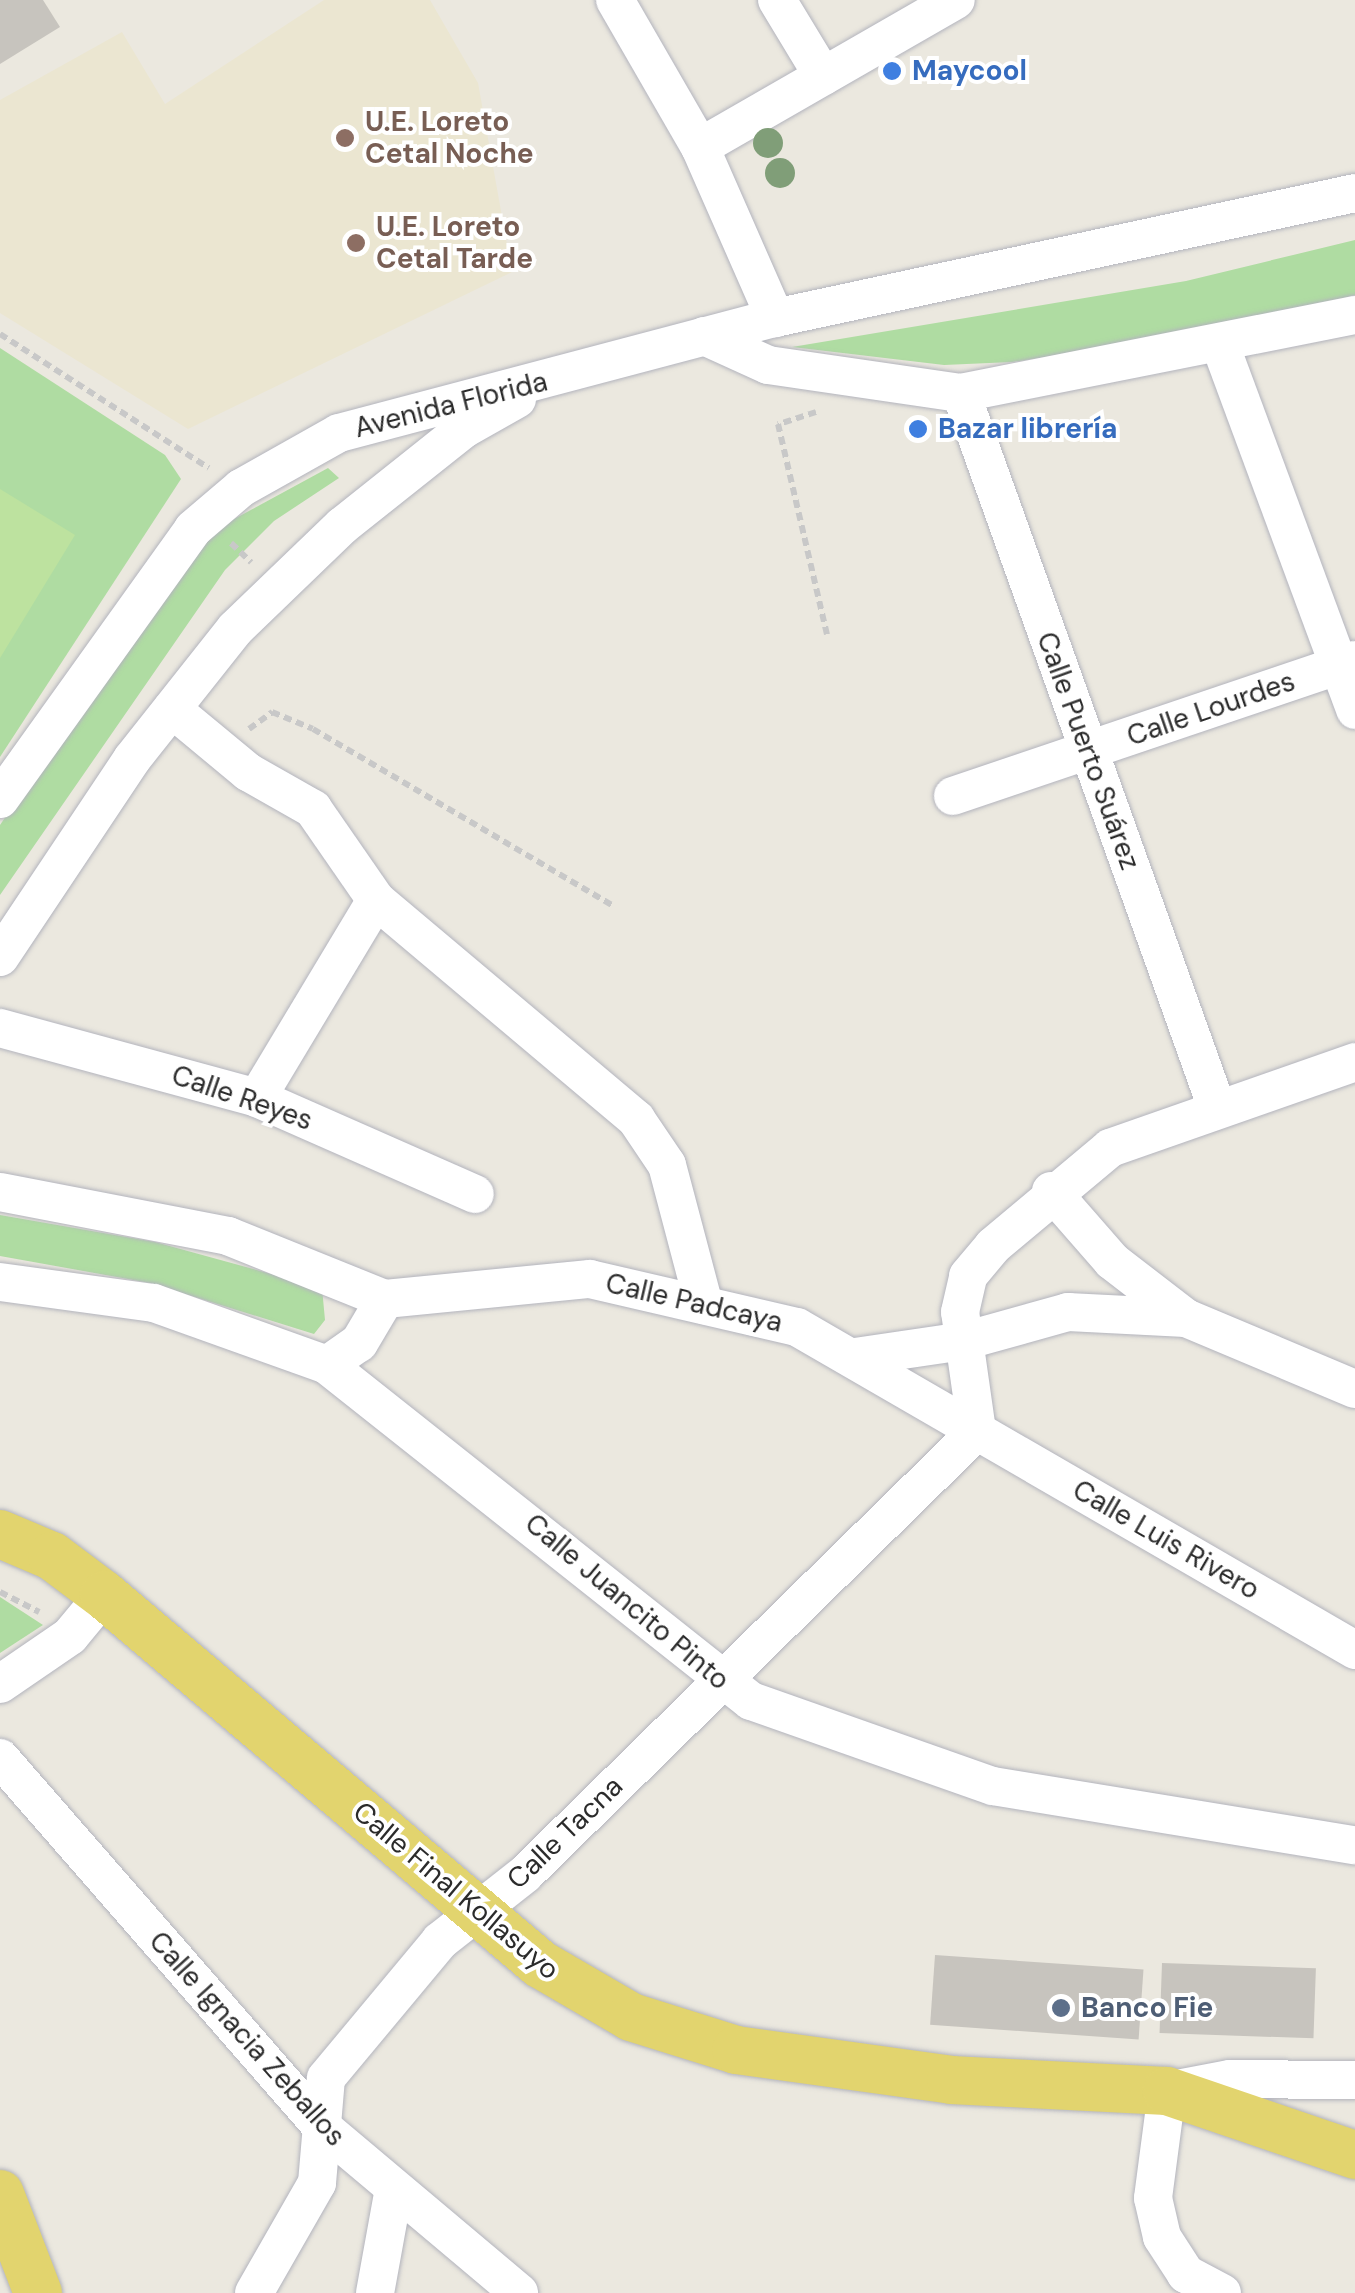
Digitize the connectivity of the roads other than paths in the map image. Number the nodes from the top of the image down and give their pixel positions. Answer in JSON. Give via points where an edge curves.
{"nodes":[{"id":1,"x":615,"y":0,"type":"edge"},
{"id":2,"x":777,"y":0,"type":"edge"},
{"id":3,"x":956,"y":0,"type":"edge"},
{"id":4,"x":823,"y":76,"type":"junction"},
{"id":5,"x":700,"y":147,"type":"junction"},
{"id":6,"x":1355,"y":193,"type":"edge"},
{"id":7,"x":1355,"y":315,"type":"edge"},
{"id":8,"x":774,"y":318,"type":"junction"},
{"id":9,"x":704,"y":336,"type":"junction"},
{"id":10,"x":1221,"y":347,"type":"junction"},
{"id":11,"x":555,"y":379,"type":"junction"},
{"id":12,"x":961,"y":393,"type":"junction"},
{"id":13,"x":1346,"y":663,"type":"edge"},
{"id":14,"x":172,"y":709,"type":"junction"},
{"id":15,"x":1355,"y":710,"type":"edge"},
{"id":16,"x":1087,"y":751,"type":"junction"},
{"id":17,"x":953,"y":796,"type":"dead end"},
{"id":18,"x":0,"y":798,"type":"edge"},
{"id":19,"x":376,"y":900,"type":"junction"},
{"id":20,"x":0,"y":956,"type":"edge"},
{"id":21,"x":0,"y":1028,"type":"edge"},
{"id":22,"x":1355,"y":1062,"type":"edge"},
{"id":23,"x":257,"y":1098,"type":"junction"},
{"id":24,"x":1216,"y":1108,"type":"junction"},
{"id":25,"x":1051,"y":1191,"type":"junction"},
{"id":26,"x":0,"y":1192,"type":"edge"},
{"id":27,"x":475,"y":1194,"type":"dead end"},
{"id":28,"x":0,"y":1282,"type":"edge"},
{"id":29,"x":385,"y":1298,"type":"junction"},
{"id":30,"x":704,"y":1305,"type":"junction"},
{"id":31,"x":1186,"y":1318,"type":"junction"},
{"id":32,"x":964,"y":1341,"type":"junction"},
{"id":33,"x":854,"y":1357,"type":"junction"},
{"id":34,"x":327,"y":1365,"type":"junction"},
{"id":35,"x":1344,"y":1377,"type":"edge"},
{"id":36,"x":977,"y":1431,"type":"junction"},
{"id":37,"x":0,"y":1534,"type":"edge"},
{"id":38,"x":104,"y":1595,"type":"junction"},
{"id":39,"x":1355,"y":1650,"type":"edge"},
{"id":40,"x":0,"y":1684,"type":"edge"},
{"id":41,"x":719,"y":1685,"type":"junction"},
{"id":42,"x":0,"y":1758,"type":"edge"},
{"id":43,"x":1355,"y":1845,"type":"edge"},
{"id":44,"x":478,"y":1913,"type":"junction"},
{"id":45,"x":1355,"y":2080,"type":"edge"},
{"id":46,"x":1167,"y":2090,"type":"junction"},
{"id":47,"x":321,"y":2126,"type":"junction"},
{"id":48,"x":1355,"y":2156,"type":"edge"},
{"id":49,"x":0,"y":2194,"type":"edge"},
{"id":50,"x":393,"y":2194,"type":"junction"},
{"id":51,"x":38,"y":2293,"type":"edge"},
{"id":52,"x":254,"y":2293,"type":"edge"},
{"id":53,"x":375,"y":2293,"type":"edge"},
{"id":54,"x":519,"y":2293,"type":"edge"},
{"id":55,"x":1222,"y":2293,"type":"edge"}],
"edges":[{"from":1,"to":5,"type":"street"},
{"from":2,"to":4,"type":"street"},
{"from":3,"to":4,"type":"street"},
{"from":4,"to":5,"type":"street"},
{"from":5,"to":8,"type":"street"},
{"from":6,"to":8,"type":"street","name":"Avenida Florida"},
{"from":7,"to":10,"type":"street"},
{"from":8,"to":9,"type":"street","name":"Avenida Florida"},
{"from":9,"to":11,"type":"street","name":"Avenida Florida"},
{"from":9,"to":12,"type":"street","via":[[768,365]]},
{"from":10,"to":12,"type":"street"},
{"from":10,"to":13,"type":"street"},
{"from":11,"to":14,"type":"street","via":[[464,429],[278,586]]},
{"from":11,"to":18,"type":"street","name":"Avenida Florida","via":[[338,433],[241,488],[207,517]]},
{"from":12,"to":16,"type":"street","name":"Calle Puerto Suárez"},
{"from":13,"to":15,"type":"street"},
{"from":13,"to":16,"type":"street","name":"Calle Lourdes"},
{"from":14,"to":19,"type":"street","via":[[313,809]]},
{"from":14,"to":20,"type":"street"},
{"from":16,"to":17,"type":"street","name":"Calle Lourdes"},
{"from":16,"to":24,"type":"street","name":"Calle Puerto Suárez"},
{"from":19,"to":23,"type":"street"},
{"from":19,"to":30,"type":"street","via":[[636,1118],[667,1165]]},
{"from":21,"to":23,"type":"street","name":"Calle Reyes"},
{"from":22,"to":24,"type":"street"},
{"from":23,"to":27,"type":"street","name":"Calle Reyes"},
{"from":24,"to":25,"type":"street","via":[[1110,1148]]},
{"from":25,"to":31,"type":"street","via":[[1112,1261]]},
{"from":25,"to":32,"type":"street","via":[[968,1276]]},
{"from":26,"to":29,"type":"street","via":[[228,1236]]},
{"from":28,"to":34,"type":"street","name":"Calle Juancito Pinto","via":[[154,1303]]},
{"from":29,"to":30,"type":"street","name":"Calle Padcaya","via":[[590,1279]]},
{"from":29,"to":34,"type":"street","via":[[359,1342]]},
{"from":30,"to":33,"type":"street","name":"Calle Padcaya","via":[[797,1327]]},
{"from":31,"to":32,"type":"street","via":[[1068,1312]]},
{"from":31,"to":35,"type":"street"},
{"from":32,"to":33,"type":"street"},
{"from":32,"to":36,"type":"street"},
{"from":33,"to":36,"type":"street","name":"Calle Padcaya"},
{"from":34,"to":41,"type":"street","name":"Calle Juancito Pinto","via":[[390,1422],[501,1494]]},
{"from":36,"to":39,"type":"street","name":"Calle Luis Rivero"},
{"from":36,"to":41,"type":"street","name":"Calle Tacna"},
{"from":37,"to":38,"type":"main road","name":"Calle Final Kollasuyo","via":[[52,1556]]},
{"from":38,"to":40,"type":"street","via":[[70,1636]]},
{"from":38,"to":44,"type":"main road","name":"Calle Final Kollasuyo"},
{"from":41,"to":43,"type":"street","name":"Calle Juancito Pinto","via":[[993,1786]]},
{"from":41,"to":44,"type":"street","name":"Calle Tacna"},
{"from":42,"to":47,"type":"street","name":"Calle Ignacia Zeballos"},
{"from":44,"to":46,"type":"main road","name":"Calle Final Kollasuyo","via":[[562,1980],[718,2046],[951,2080]]},
{"from":44,"to":47,"type":"street","name":"Calle Tacna","via":[[440,1941],[326,2078]]},
{"from":45,"to":46,"type":"street","via":[[1230,2079]]},
{"from":46,"to":48,"type":"main road","name":"Calle Final Kollasuyo"},
{"from":46,"to":55,"type":"street","via":[[1153,2198],[1162,2237],[1186,2274]]},
{"from":47,"to":50,"type":"street","name":"Calle Ignacia Zeballos"},
{"from":47,"to":52,"type":"street","name":"Calle Tacna","via":[[317,2183]]},
{"from":49,"to":51,"type":"main road"},
{"from":50,"to":53,"type":"street"},
{"from":50,"to":54,"type":"street","name":"Calle Ignacia Zeballos"}]}
